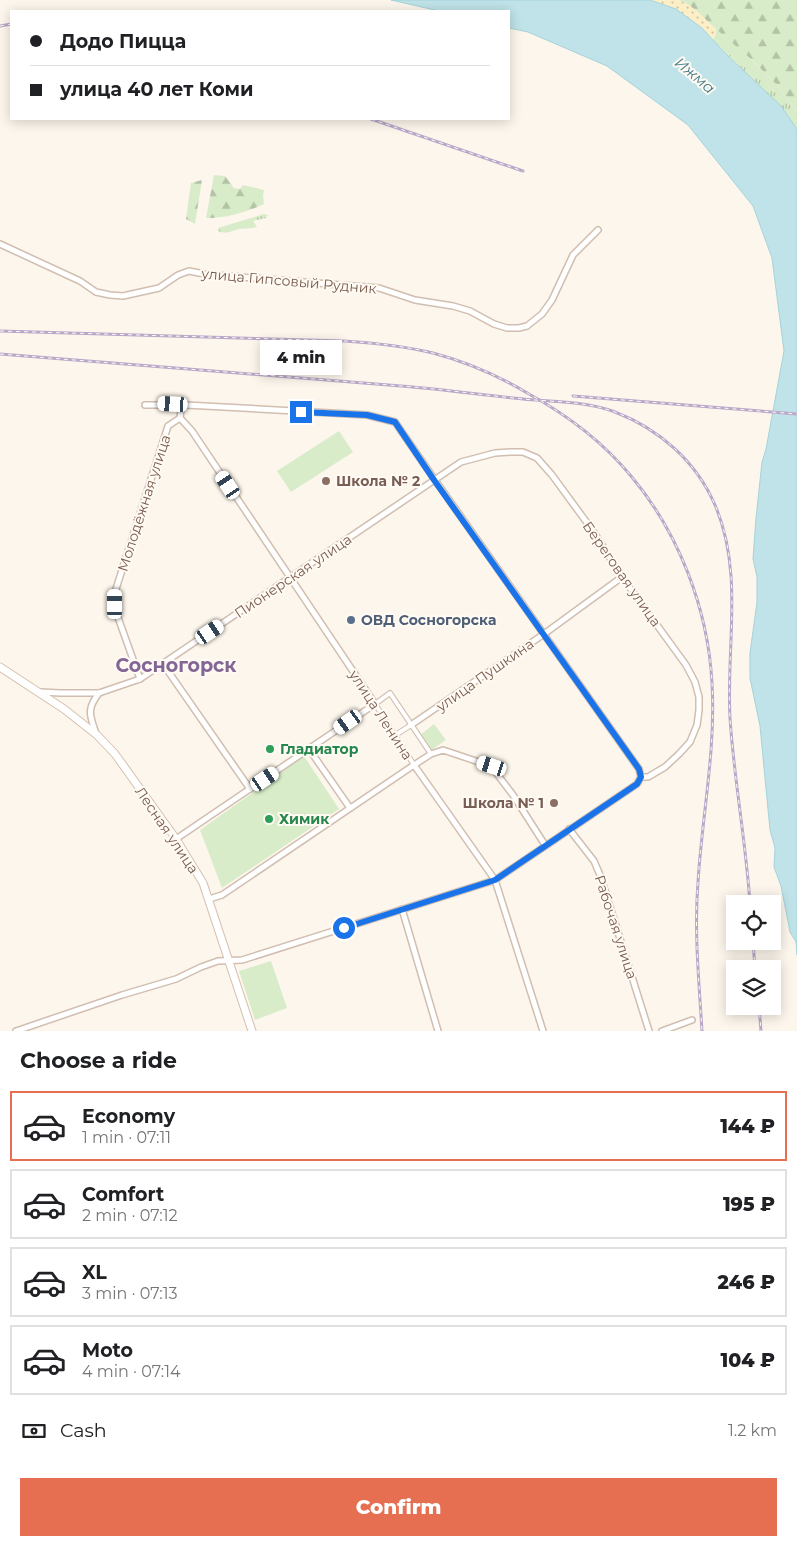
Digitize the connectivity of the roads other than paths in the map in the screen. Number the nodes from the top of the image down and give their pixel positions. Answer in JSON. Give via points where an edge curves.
{"nodes":[{"id":1,"x":598,"y":230,"type":"dead end"},
{"id":2,"x":0,"y":244,"type":"edge"},
{"id":3,"x":186,"y":404,"type":"junction"},
{"id":4,"x":145,"y":405,"type":"dead end"},
{"id":5,"x":180,"y":418,"type":"junction"},
{"id":6,"x":434,"y":480,"type":"junction"},
{"id":7,"x":622,"y":576,"type":"junction"},
{"id":8,"x":290,"y":578,"type":"junction"},
{"id":9,"x":544,"y":634,"type":"junction"},
{"id":10,"x":163,"y":664,"type":"junction"},
{"id":11,"x":0,"y":667,"type":"edge"},
{"id":12,"x":140,"y":679,"type":"junction"},
{"id":13,"x":37,"y":692,"type":"junction"},
{"id":14,"x":99,"y":693,"type":"junction"},
{"id":15,"x":375,"y":704,"type":"junction"},
{"id":16,"x":412,"y":725,"type":"junction"},
{"id":17,"x":97,"y":735,"type":"junction"},
{"id":18,"x":394,"y":736,"type":"junction"},
{"id":19,"x":308,"y":749,"type":"junction"},
{"id":20,"x":431,"y":754,"type":"junction"},
{"id":21,"x":414,"y":765,"type":"junction"},
{"id":22,"x":641,"y":777,"type":"junction"},
{"id":23,"x":250,"y":789,"type":"junction"},
{"id":24,"x":350,"y":808,"type":"junction"},
{"id":25,"x":569,"y":829,"type":"junction"},
{"id":26,"x":176,"y":839,"type":"junction"},
{"id":27,"x":546,"y":845,"type":"junction"},
{"id":28,"x":495,"y":880,"type":"junction"},
{"id":29,"x":209,"y":899,"type":"junction"},
{"id":30,"x":402,"y":909,"type":"junction"},
{"id":31,"x":229,"y":960,"type":"junction"},
{"id":32,"x":692,"y":1020,"type":"dead end"},
{"id":33,"x":16,"y":1031,"type":"edge"},
{"id":34,"x":252,"y":1031,"type":"edge"},
{"id":35,"x":438,"y":1031,"type":"edge"},
{"id":36,"x":543,"y":1031,"type":"edge"},
{"id":37,"x":649,"y":1031,"type":"edge"},
{"id":38,"x":662,"y":1031,"type":"edge"}],
"edges":[{"from":1,"to":2,"type":"street","name":"улица Гипсовый Рудник","via":[[573,255],[542,314],[519,328],[507,328],[470,311],[415,300],[379,288],[189,271],[159,288],[123,296],[110,295],[96,292],[80,281]]},
{"from":3,"to":4,"type":"street"},
{"from":3,"to":5,"type":"street","name":"Молодёжная улица","via":[[181,409]]},
{"from":3,"to":6,"type":"street","via":[[367,415],[395,422]]},
{"from":5,"to":8,"type":"street","name":"улица Ленина","via":[[192,431]]},
{"from":5,"to":12,"type":"street","name":"Молодёжная улица","via":[[168,426],[115,592],[114,609]]},
{"from":6,"to":7,"type":"street","name":"Береговая улица","via":[[461,462],[495,453],[523,452],[537,458],[593,531]]},
{"from":6,"to":8,"type":"street","name":"Пионерская улица"},
{"from":6,"to":9,"type":"street"},
{"from":7,"to":9,"type":"street","name":"улица Пушкина"},
{"from":7,"to":22,"type":"street","name":"Береговая улица","via":[[686,665],[699,697],[697,725],[690,742],[665,766],[648,777]]},
{"from":8,"to":10,"type":"street","name":"Пионерская улица"},
{"from":8,"to":15,"type":"street","name":"улица Ленина"},
{"from":9,"to":16,"type":"street","name":"улица Пушкина"},
{"from":9,"to":22,"type":"street","via":[[639,769]]},
{"from":10,"to":12,"type":"street","name":"Пионерская улица"},
{"from":10,"to":23,"type":"street"},
{"from":11,"to":13,"type":"main road","name":"Лесная улица"},
{"from":12,"to":14,"type":"street","name":"Пионерская улица"},
{"from":13,"to":14,"type":"street","name":"Пионерская улица"},
{"from":13,"to":17,"type":"main road","name":"Лесная улица"},
{"from":14,"to":17,"type":"street","via":[[90,704],[90,716]]},
{"from":15,"to":16,"type":"street","via":[[390,694]]},
{"from":15,"to":18,"type":"street","name":"улица Ленина"},
{"from":15,"to":19,"type":"street"},
{"from":16,"to":18,"type":"street","name":"улица Пушкина"},
{"from":16,"to":20,"type":"street"},
{"from":17,"to":26,"type":"main road","name":"Лесная улица","via":[[115,754]]},
{"from":18,"to":21,"type":"street","name":"улица Ленина"},
{"from":19,"to":23,"type":"street"},
{"from":19,"to":24,"type":"street"},
{"from":20,"to":21,"type":"street"},
{"from":20,"to":27,"type":"street","via":[[443,750],[492,766]]},
{"from":21,"to":24,"type":"street"},
{"from":21,"to":28,"type":"street","name":"улица Ленина"},
{"from":22,"to":25,"type":"street","name":"Береговая улица","via":[[637,784]]},
{"from":23,"to":26,"type":"street"},
{"from":24,"to":29,"type":"street","via":[[222,895]]},
{"from":25,"to":27,"type":"street","name":"Береговая улица"},
{"from":25,"to":37,"type":"street","name":"Рабочая улица","via":[[594,861],[600,875]]},
{"from":26,"to":29,"type":"main road","name":"Лесная улица"},
{"from":27,"to":28,"type":"street","name":"Береговая улица"},
{"from":28,"to":30,"type":"street","name":"Береговая улица"},
{"from":28,"to":36,"type":"street","name":"улица Ленина"},
{"from":29,"to":31,"type":"main road","name":"Лесная улица"},
{"from":30,"to":31,"type":"street","name":"Береговая улица","via":[[242,960]]},
{"from":30,"to":35,"type":"street"},
{"from":31,"to":33,"type":"street","name":"Береговая улица","via":[[218,961],[176,980]]},
{"from":31,"to":34,"type":"main road","name":"Лесная улица"},
{"from":32,"to":38,"type":"street"}]}
